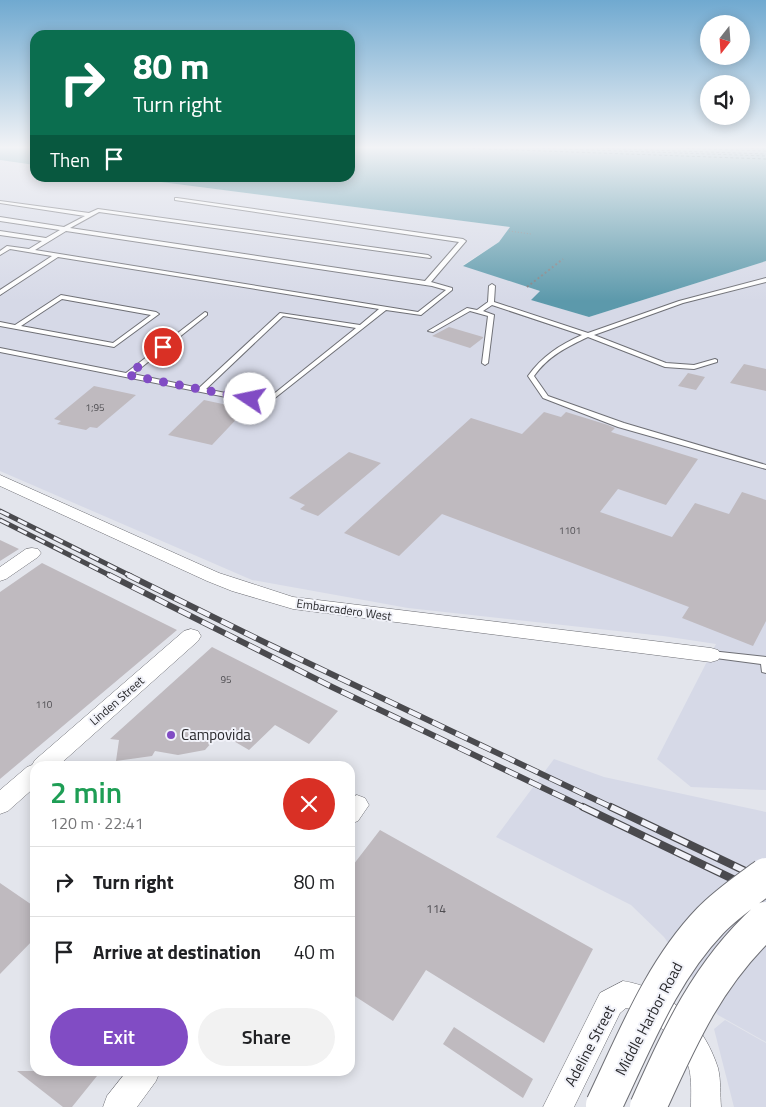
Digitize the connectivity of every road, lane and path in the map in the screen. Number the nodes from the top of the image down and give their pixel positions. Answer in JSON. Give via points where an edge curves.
{"nodes":[{"id":1,"x":177,"y":199,"type":"dead end"},
{"id":2,"x":0,"y":202,"type":"edge"},
{"id":3,"x":90,"y":215,"type":"junction"},
{"id":4,"x":0,"y":219,"type":"edge"},
{"id":5,"x":65,"y":229,"type":"junction"},
{"id":6,"x":508,"y":231,"type":"dead end"},
{"id":7,"x":0,"y":233,"type":"edge"},
{"id":8,"x":531,"y":234,"type":"dead end"},
{"id":9,"x":47,"y":240,"type":"junction"},
{"id":10,"x":30,"y":251,"type":"junction"},
{"id":11,"x":0,"y":252,"type":"edge"},
{"id":12,"x":58,"y":255,"type":"junction"},
{"id":13,"x":428,"y":257,"type":"dead end"},
{"id":14,"x":563,"y":259,"type":"dead end"},
{"id":15,"x":766,"y":280,"type":"edge"},
{"id":16,"x":427,"y":283,"type":"junction"},
{"id":17,"x":492,"y":286,"type":"dead end"},
{"id":18,"x":527,"y":287,"type":"dead end"},
{"id":19,"x":0,"y":293,"type":"edge"},
{"id":20,"x":491,"y":303,"type":"junction"},
{"id":21,"x":385,"y":308,"type":"junction"},
{"id":22,"x":478,"y":312,"type":"junction"},
{"id":23,"x":205,"y":314,"type":"dead end"},
{"id":24,"x":0,"y":324,"type":"edge"},
{"id":25,"x":16,"y":326,"type":"junction"},
{"id":26,"x":362,"y":327,"type":"junction"},
{"id":27,"x":431,"y":331,"type":"dead end"},
{"id":28,"x":588,"y":335,"type":"junction"},
{"id":29,"x":0,"y":350,"type":"edge"},
{"id":30,"x":715,"y":361,"type":"dead end"},
{"id":31,"x":485,"y":363,"type":"dead end"},
{"id":32,"x":128,"y":375,"type":"junction"},
{"id":33,"x":201,"y":390,"type":"junction"},
{"id":34,"x":766,"y":468,"type":"edge"},
{"id":35,"x":0,"y":480,"type":"edge"},
{"id":36,"x":32,"y":553,"type":"dead end"},
{"id":37,"x":0,"y":575,"type":"edge"},
{"id":38,"x":191,"y":636,"type":"dead end"},
{"id":39,"x":711,"y":655,"type":"joint"},
{"id":40,"x":766,"y":669,"type":"edge"},
{"id":41,"x":49,"y":761,"type":"edge"},
{"id":42,"x":30,"y":777,"type":"edge"},
{"id":43,"x":0,"y":804,"type":"edge"},
{"id":44,"x":766,"y":876,"type":"edge"},
{"id":45,"x":766,"y":920,"type":"edge"},
{"id":46,"x":142,"y":1076,"type":"edge"},
{"id":47,"x":604,"y":1105,"type":"dead end"},
{"id":48,"x":118,"y":1107,"type":"edge"},
{"id":49,"x":558,"y":1107,"type":"edge"},
{"id":50,"x":648,"y":1107,"type":"edge"},
{"id":51,"x":706,"y":1107,"type":"edge"}],
"edges":[{"from":1,"to":16,"type":"lane","via":[[463,241]]},
{"from":2,"to":3,"type":"lane"},
{"from":3,"to":5,"type":"lane"},
{"from":3,"to":13,"type":"lane","via":[[98,210]]},
{"from":4,"to":5,"type":"lane"},
{"from":5,"to":9,"type":"lane"},
{"from":5,"to":16,"type":"lane"},
{"from":6,"to":8,"type":"path"},
{"from":7,"to":9,"type":"lane"},
{"from":9,"to":10,"type":"lane"},
{"from":10,"to":11,"type":"lane","via":[[9,248]]},
{"from":10,"to":12,"type":"lane"},
{"from":12,"to":19,"type":"lane"},
{"from":12,"to":21,"type":"lane"},
{"from":14,"to":18,"type":"path"},
{"from":15,"to":28,"type":"lane","via":[[681,302]]},
{"from":16,"to":21,"type":"lane","via":[[450,289],[419,314]]},
{"from":17,"to":20,"type":"lane"},
{"from":20,"to":22,"type":"lane"},
{"from":20,"to":28,"type":"lane"},
{"from":21,"to":26,"type":"lane"},
{"from":22,"to":27,"type":"lane","via":[[468,309]]},
{"from":22,"to":31,"type":"lane","via":[[491,315]]},
{"from":23,"to":32,"type":"lane"},
{"from":24,"to":25,"type":"lane"},
{"from":25,"to":25,"type":"lane","via":[[114,345],[156,314],[61,297]]},
{"from":26,"to":33,"type":"lane","via":[[266,402]]},
{"from":26,"to":33,"type":"lane","via":[[282,314]]},
{"from":28,"to":30,"type":"lane","via":[[665,365],[694,367]]},
{"from":28,"to":34,"type":"lane","via":[[562,346],[539,363],[531,376],[545,397],[621,425]]},
{"from":29,"to":32,"type":"lane"},
{"from":32,"to":33,"type":"lane"},
{"from":35,"to":39,"type":"street","name":"Embarcadero West","via":[[213,577],[293,603]]},
{"from":36,"to":37,"type":"street"},
{"from":38,"to":41,"type":"street","name":"Linden Street"},
{"from":39,"to":40,"type":"lane","via":[[766,661]]},
{"from":42,"to":43,"type":"street"},
{"from":44,"to":47,"type":"main road","name":"Middle Harbor Road","bridge":true,"via":[[738,896],[706,926],[676,965]]},
{"from":45,"to":50,"type":"main road","bridge":true,"via":[[734,950],[705,989]]},
{"from":46,"to":48,"type":"street"},
{"from":49,"to":51,"type":"street","name":"Adeline Street","via":[[610,1003],[623,994],[642,996],[671,1017],[696,1050],[704,1070]]}]}
